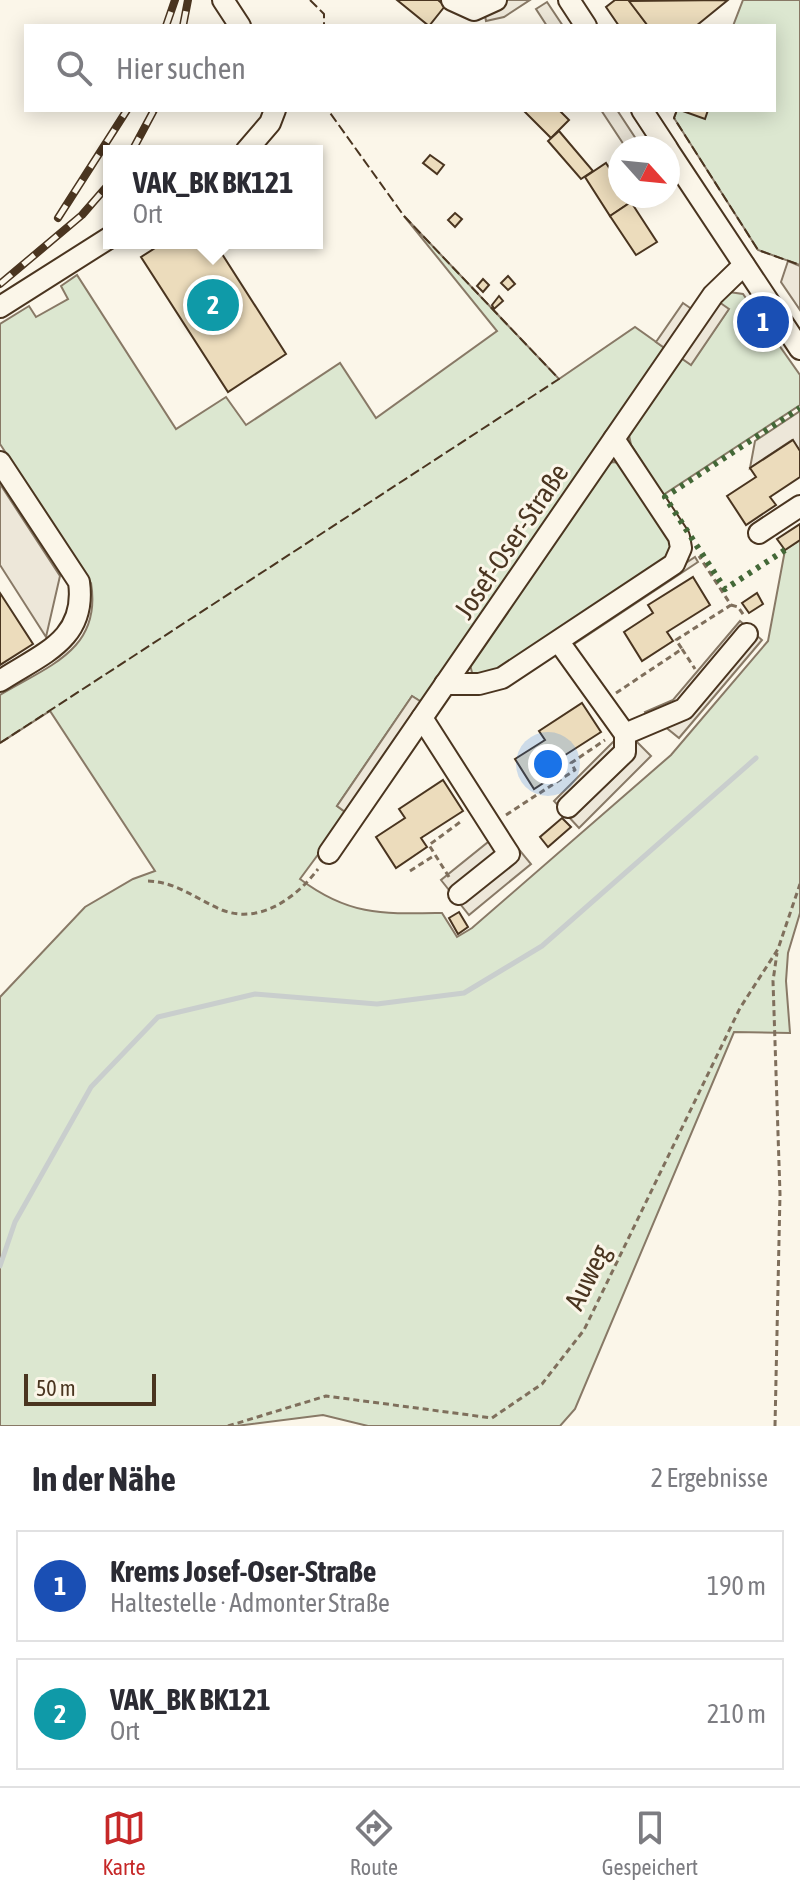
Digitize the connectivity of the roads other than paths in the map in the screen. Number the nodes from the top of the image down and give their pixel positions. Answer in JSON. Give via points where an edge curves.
{"nodes":[{"id":1,"x":223,"y":0,"type":"edge"},
{"id":2,"x":452,"y":0,"type":"edge"},
{"id":3,"x":496,"y":0,"type":"edge"},
{"id":4,"x":569,"y":0,"type":"edge"},
{"id":5,"x":239,"y":24,"type":"edge"},
{"id":6,"x":585,"y":24,"type":"edge"},
{"id":7,"x":274,"y":112,"type":"edge"},
{"id":8,"x":643,"y":112,"type":"edge"},
{"id":9,"x":659,"y":136,"type":"edge"},
{"id":10,"x":251,"y":145,"type":"edge"},
{"id":11,"x":680,"y":167,"type":"edge"},
{"id":12,"x":103,"y":242,"type":"edge"},
{"id":13,"x":744,"y":265,"type":"junction"},
{"id":14,"x":0,"y":307,"type":"edge"},
{"id":15,"x":800,"y":349,"type":"edge"},
{"id":16,"x":614,"y":439,"type":"junction"},
{"id":17,"x":0,"y":462,"type":"edge"},
{"id":18,"x":800,"y":506,"type":"edge"},
{"id":19,"x":759,"y":533,"type":"dead end"},
{"id":20,"x":747,"y":634,"type":"dead end"},
{"id":21,"x":559,"y":642,"type":"junction"},
{"id":22,"x":0,"y":681,"type":"edge"},
{"id":23,"x":445,"y":684,"type":"junction"},
{"id":24,"x":422,"y":718,"type":"junction"},
{"id":25,"x":624,"y":732,"type":"junction"},
{"id":26,"x":568,"y":807,"type":"dead end"},
{"id":27,"x":329,"y":853,"type":"road end"},
{"id":28,"x":459,"y":894,"type":"road end"}],
"edges":[{"from":1,"to":5,"type":"street"},
{"from":2,"to":3,"type":"street","via":[[474,10]]},
{"from":4,"to":6,"type":"street"},
{"from":7,"to":10,"type":"street"},
{"from":8,"to":9,"type":"street"},
{"from":11,"to":13,"type":"street"},
{"from":12,"to":14,"type":"street"},
{"from":13,"to":15,"type":"street"},
{"from":13,"to":16,"type":"street","name":"Josef-Oser-Straße","via":[[713,295]]},
{"from":16,"to":21,"type":"street","via":[[679,537],[681,548],[667,571]]},
{"from":16,"to":23,"type":"street","name":"Josef-Oser-Straße"},
{"from":17,"to":22,"type":"street","via":[[79,582],[83,605],[76,625],[59,642]]},
{"from":18,"to":19,"type":"street"},
{"from":20,"to":25,"type":"street","via":[[684,709]]},
{"from":21,"to":23,"type":"street","via":[[491,683]]},
{"from":21,"to":25,"type":"street"},
{"from":23,"to":24,"type":"street","name":"Josef-Oser-Straße"},
{"from":24,"to":27,"type":"street","name":"Josef-Oser-Straße"},
{"from":24,"to":28,"type":"street","via":[[509,854]]},
{"from":25,"to":26,"type":"street","via":[[625,752]]}]}
